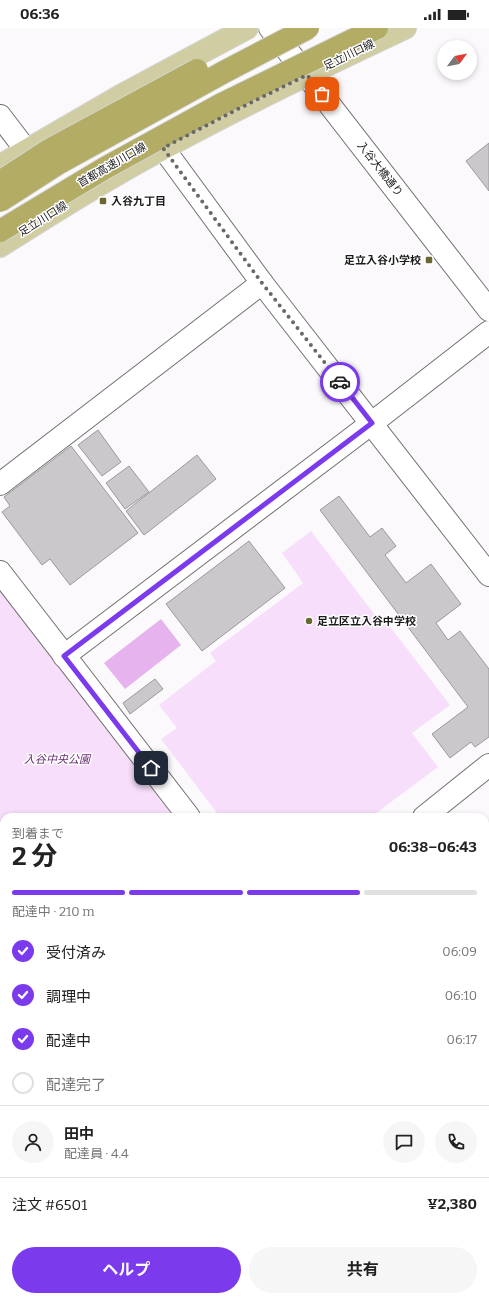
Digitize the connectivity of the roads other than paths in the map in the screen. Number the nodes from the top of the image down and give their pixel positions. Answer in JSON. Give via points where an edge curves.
{"nodes":[{"id":1,"x":247,"y":28,"type":"edge"},
{"id":2,"x":270,"y":28,"type":"edge"},
{"id":3,"x":279,"y":28,"type":"edge"},
{"id":4,"x":308,"y":28,"type":"edge"},
{"id":5,"x":377,"y":28,"type":"edge"},
{"id":6,"x":406,"y":28,"type":"edge"},
{"id":7,"x":307,"y":75,"type":"junction"},
{"id":8,"x":0,"y":116,"type":"edge"},
{"id":9,"x":163,"y":148,"type":"junction"},
{"id":10,"x":26,"y":150,"type":"junction"},
{"id":11,"x":0,"y":166,"type":"edge"},
{"id":12,"x":0,"y":182,"type":"edge"},
{"id":13,"x":0,"y":201,"type":"edge"},
{"id":14,"x":0,"y":231,"type":"edge"},
{"id":15,"x":0,"y":246,"type":"edge"},
{"id":16,"x":262,"y":283,"type":"junction"},
{"id":17,"x":489,"y":310,"type":"edge"},
{"id":18,"x":489,"y":332,"type":"edge"},
{"id":19,"x":372,"y":423,"type":"junction"},
{"id":20,"x":0,"y":484,"type":"edge"},
{"id":21,"x":0,"y":572,"type":"edge"},
{"id":22,"x":489,"y":575,"type":"edge"},
{"id":23,"x":64,"y":656,"type":"junction"},
{"id":24,"x":488,"y":767,"type":"edge"},
{"id":25,"x":186,"y":813,"type":"edge"},
{"id":26,"x":429,"y":813,"type":"edge"}],
"edges":[{"from":1,"to":10,"type":"main road"},
{"from":2,"to":7,"type":"street","name":"入谷大橋通り"},
{"from":3,"to":12,"type":"highway","bridge":true,"via":[[155,92],[63,143]]},
{"from":4,"to":13,"type":"highway","bridge":true,"via":[[58,163]]},
{"from":5,"to":14,"type":"highway","name":"首都高速川口線","bridge":true,"via":[[220,105],[105,168]]},
{"from":6,"to":7,"type":"main road","name":"足立川口線"},
{"from":7,"to":9,"type":"main road","name":"足立川口線"},
{"from":7,"to":17,"type":"street","name":"入谷大橋通り"},
{"from":8,"to":10,"type":"street"},
{"from":9,"to":15,"type":"main road","name":"足立川口線","via":[[64,205]]},
{"from":9,"to":16,"type":"street"},
{"from":10,"to":11,"type":"main road"},
{"from":16,"to":19,"type":"street"},
{"from":16,"to":20,"type":"street"},
{"from":18,"to":19,"type":"street"},
{"from":19,"to":22,"type":"street"},
{"from":19,"to":23,"type":"street"},
{"from":21,"to":23,"type":"street"},
{"from":23,"to":25,"type":"street"},
{"from":24,"to":26,"type":"street"}]}
